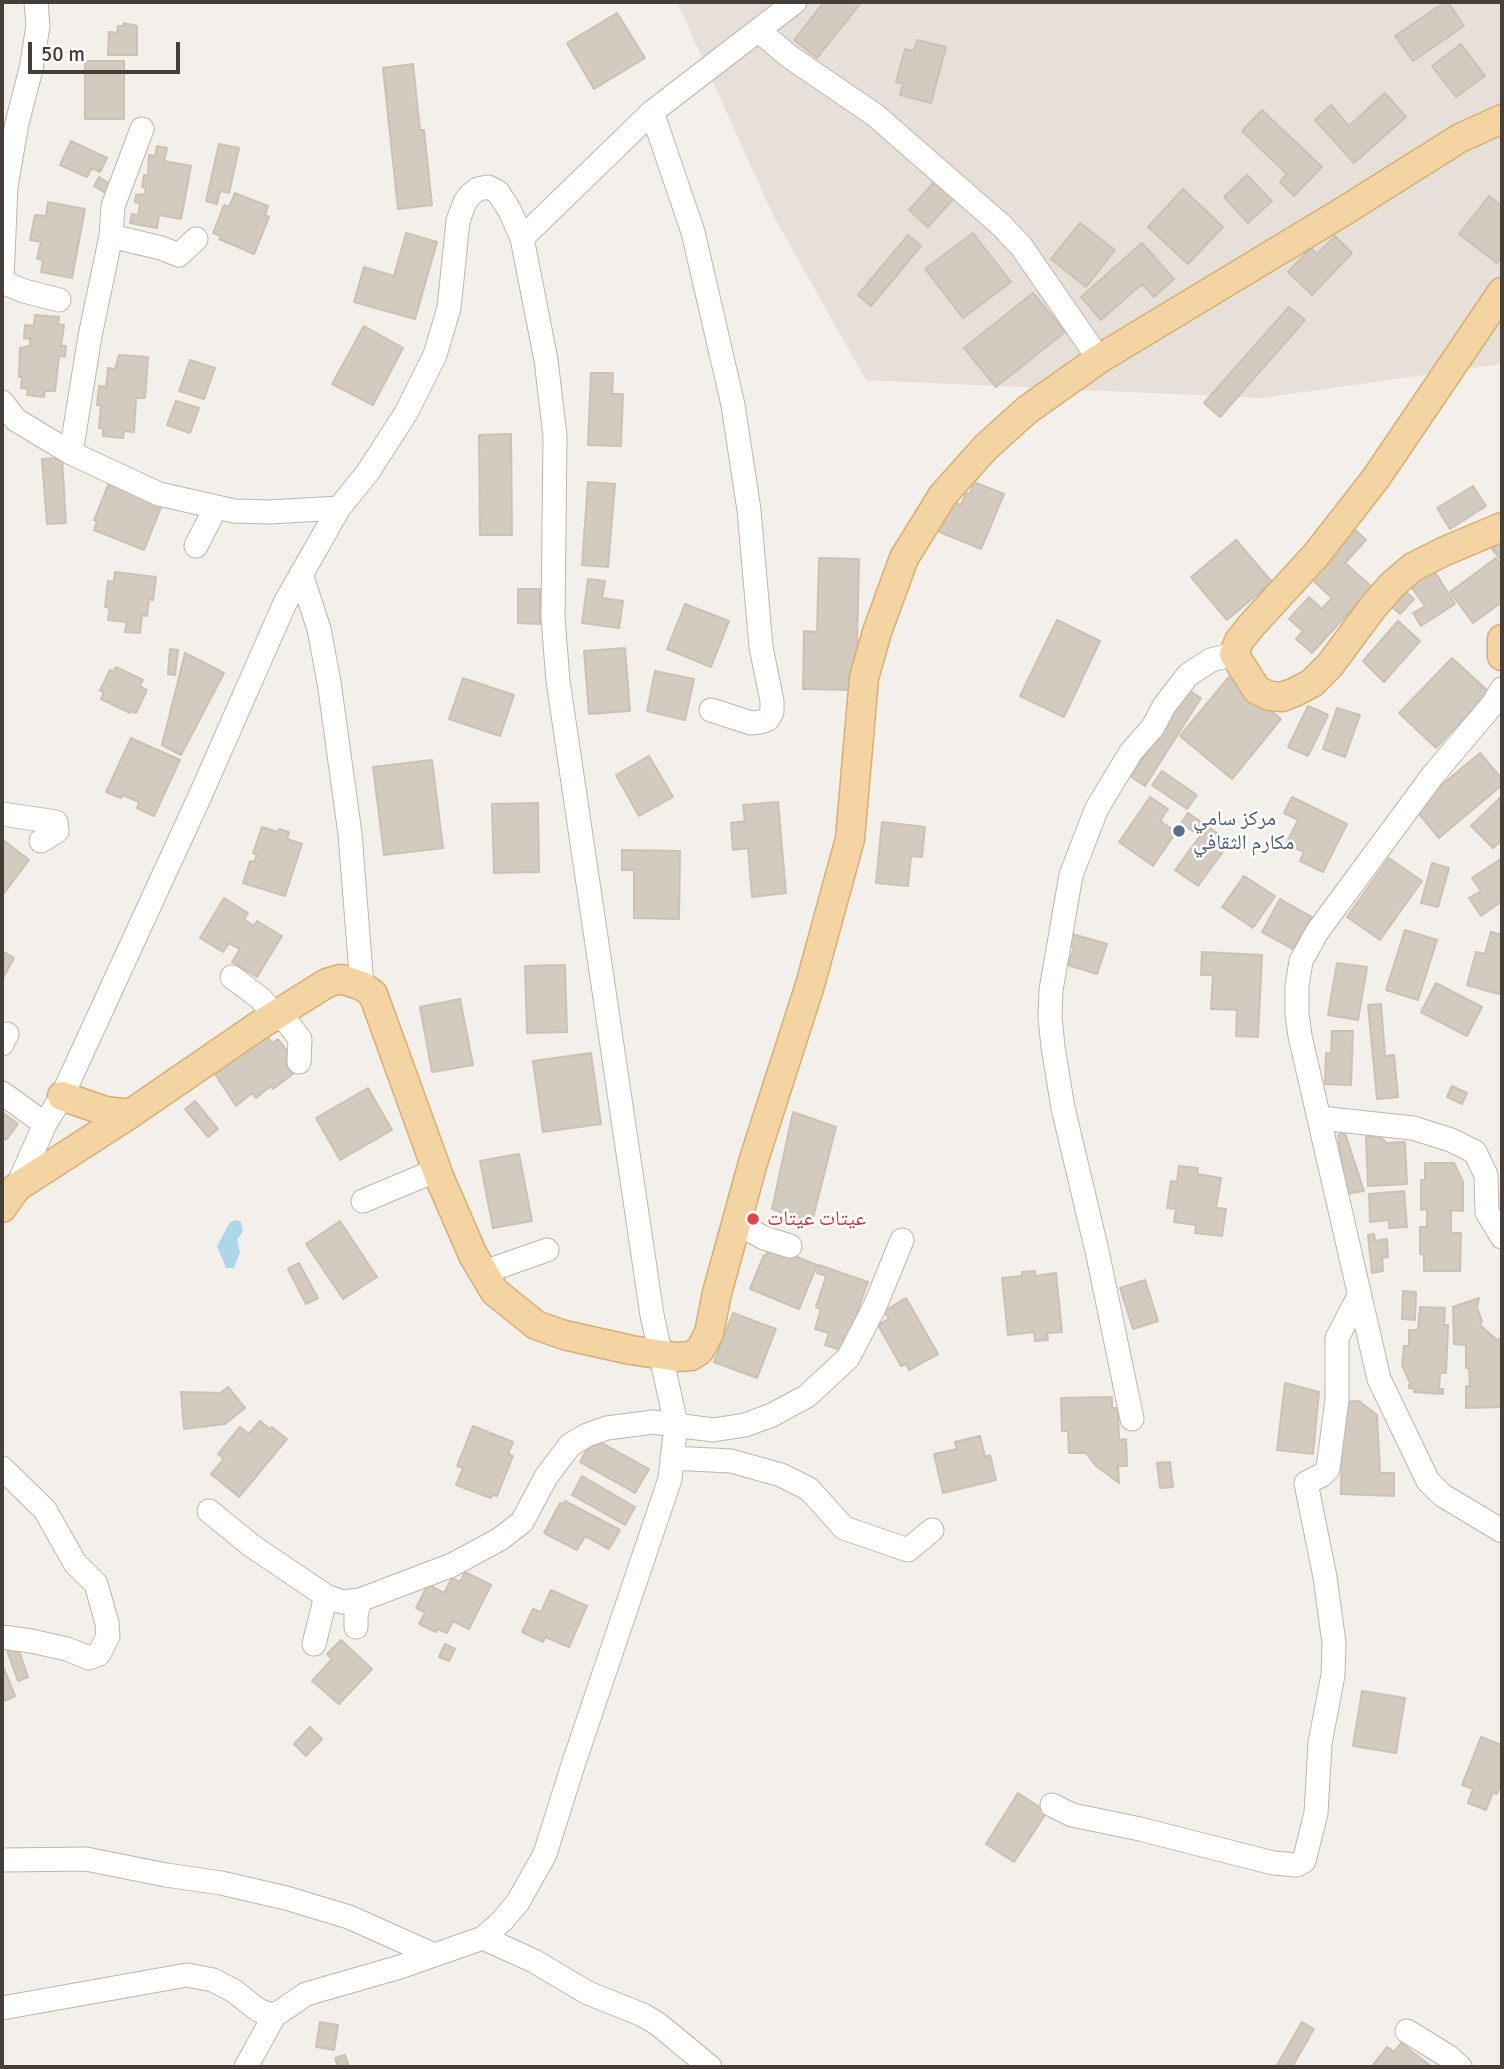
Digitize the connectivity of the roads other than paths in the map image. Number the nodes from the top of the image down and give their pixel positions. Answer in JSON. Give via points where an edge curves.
{"nodes":[{"id":1,"x":36,"y":2,"type":"edge"},
{"id":2,"x":795,"y":2,"type":"edge"},
{"id":3,"x":760,"y":31,"type":"junction"},
{"id":4,"x":652,"y":112,"type":"junction"},
{"id":5,"x":1502,"y":118,"type":"edge"},
{"id":6,"x":142,"y":128,"type":"dead end"},
{"id":7,"x":111,"y":236,"type":"junction"},
{"id":8,"x":522,"y":238,"type":"junction"},
{"id":9,"x":196,"y":239,"type":"dead end"},
{"id":10,"x":2,"y":281,"type":"edge"},
{"id":11,"x":1502,"y":292,"type":"edge"},
{"id":12,"x":59,"y":300,"type":"dead end"},
{"id":13,"x":1099,"y":359,"type":"junction"},
{"id":14,"x":2,"y":402,"type":"edge"},
{"id":15,"x":71,"y":453,"type":"junction"},
{"id":16,"x":216,"y":507,"type":"junction"},
{"id":17,"x":339,"y":508,"type":"junction"},
{"id":18,"x":1502,"y":527,"type":"edge"},
{"id":19,"x":196,"y":545,"type":"dead end"},
{"id":20,"x":301,"y":574,"type":"junction"},
{"id":21,"x":1502,"y":639,"type":"edge"},
{"id":22,"x":1234,"y":654,"type":"junction"},
{"id":23,"x":1502,"y":656,"type":"edge"},
{"id":24,"x":1502,"y":689,"type":"edge"},
{"id":25,"x":711,"y":710,"type":"dead end"},
{"id":26,"x":2,"y":814,"type":"edge"},
{"id":27,"x":41,"y":841,"type":"dead end"},
{"id":28,"x":232,"y":977,"type":"dead end"},
{"id":29,"x":362,"y":986,"type":"junction"},
{"id":30,"x":278,"y":1014,"type":"junction"},
{"id":31,"x":299,"y":1062,"type":"dead end"},
{"id":32,"x":2,"y":1093,"type":"edge"},
{"id":33,"x":62,"y":1096,"type":"junction"},
{"id":34,"x":130,"y":1114,"type":"junction"},
{"id":35,"x":1320,"y":1118,"type":"junction"},
{"id":36,"x":45,"y":1124,"type":"junction"},
{"id":37,"x":437,"y":1170,"type":"junction"},
{"id":38,"x":9,"y":1198,"type":"edge"},
{"id":39,"x":363,"y":1201,"type":"dead end"},
{"id":40,"x":737,"y":1223,"type":"junction"},
{"id":41,"x":1502,"y":1237,"type":"edge"},
{"id":42,"x":902,"y":1240,"type":"dead end"},
{"id":43,"x":790,"y":1246,"type":"dead end"},
{"id":44,"x":547,"y":1250,"type":"dead end"},
{"id":45,"x":484,"y":1272,"type":"junction"},
{"id":46,"x":1359,"y":1298,"type":"junction"},
{"id":47,"x":658,"y":1354,"type":"junction"},
{"id":48,"x":1132,"y":1419,"type":"dead end"},
{"id":49,"x":676,"y":1424,"type":"junction"},
{"id":50,"x":672,"y":1458,"type":"junction"},
{"id":51,"x":2,"y":1468,"type":"edge"},
{"id":52,"x":209,"y":1511,"type":"dead end"},
{"id":53,"x":932,"y":1530,"type":"dead end"},
{"id":54,"x":1502,"y":1531,"type":"edge"},
{"id":55,"x":326,"y":1596,"type":"junction"},
{"id":56,"x":360,"y":1600,"type":"junction"},
{"id":57,"x":356,"y":1627,"type":"dead end"},
{"id":58,"x":2,"y":1637,"type":"edge"},
{"id":59,"x":314,"y":1644,"type":"dead end"},
{"id":60,"x":1052,"y":1805,"type":"dead end"},
{"id":61,"x":2,"y":1860,"type":"edge"},
{"id":62,"x":483,"y":1938,"type":"junction"},
{"id":63,"x":434,"y":1955,"type":"junction"},
{"id":64,"x":2,"y":2008,"type":"edge"},
{"id":65,"x":274,"y":2016,"type":"junction"},
{"id":66,"x":1407,"y":2031,"type":"dead end"},
{"id":67,"x":246,"y":2067,"type":"edge"},
{"id":68,"x":710,"y":2067,"type":"edge"},
{"id":69,"x":1460,"y":2067,"type":"edge"}],
"edges":[{"from":1,"to":10,"type":"street","via":[[33,59],[6,186]]},
{"from":2,"to":3,"type":"street"},
{"from":3,"to":4,"type":"street"},
{"from":3,"to":13,"type":"street","via":[[875,115],[1001,225],[1021,246]]},
{"from":4,"to":8,"type":"street"},
{"from":4,"to":25,"type":"street","via":[[693,232],[733,405],[749,510],[761,647],[772,701],[772,712],[761,722]]},
{"from":5,"to":13,"type":"main road","via":[[1460,138]]},
{"from":6,"to":7,"type":"street","via":[[113,206]]},
{"from":7,"to":9,"type":"street","via":[[179,255]]},
{"from":7,"to":15,"type":"street"},
{"from":8,"to":17,"type":"street","via":[[498,192],[488,187],[470,195],[458,221],[449,308],[435,355],[406,413]]},
{"from":8,"to":47,"type":"street","via":[[546,360],[555,436],[553,618],[558,681]]},
{"from":10,"to":12,"type":"street"},
{"from":11,"to":22,"type":"main road","via":[[1376,478],[1316,555],[1251,626]]},
{"from":13,"to":40,"type":"main road","via":[[1027,410],[986,447],[943,495],[904,558],[864,678],[850,839]]},
{"from":14,"to":15,"type":"street","via":[[16,420]]},
{"from":15,"to":16,"type":"street","via":[[159,494]]},
{"from":16,"to":17,"type":"street","via":[[270,512]]},
{"from":16,"to":19,"type":"street"},
{"from":17,"to":20,"type":"street"},
{"from":18,"to":22,"type":"main road","via":[[1413,567],[1373,607],[1330,665],[1295,692],[1282,697],[1257,690]]},
{"from":20,"to":29,"type":"street","via":[[319,629],[329,682],[350,834]]},
{"from":20,"to":33,"type":"street"},
{"from":21,"to":23,"type":"main road"},
{"from":22,"to":48,"type":"street","via":[[1211,660],[1188,675],[1131,752],[1097,808],[1071,875],[1051,990],[1050,1017],[1063,1108]]},
{"from":24,"to":35,"type":"street","via":[[1348,890],[1301,961],[1297,1014]]},
{"from":26,"to":27,"type":"street","via":[[56,822],[57,831]]},
{"from":28,"to":30,"type":"street"},
{"from":29,"to":30,"type":"main road","via":[[341,979],[327,983]]},
{"from":29,"to":37,"type":"main road","via":[[376,1000]]},
{"from":30,"to":31,"type":"street","via":[[300,1039]]},
{"from":30,"to":34,"type":"main road"},
{"from":32,"to":36,"type":"street"},
{"from":33,"to":34,"type":"main road"},
{"from":33,"to":36,"type":"street"},
{"from":34,"to":38,"type":"main road"},
{"from":35,"to":41,"type":"street","via":[[1413,1128],[1475,1152],[1486,1175],[1487,1212]]},
{"from":35,"to":46,"type":"street"},
{"from":36,"to":38,"type":"street"},
{"from":37,"to":39,"type":"street"},
{"from":37,"to":45,"type":"main road"},
{"from":40,"to":43,"type":"street"},
{"from":40,"to":47,"type":"main road","via":[[706,1341],[691,1356]]},
{"from":42,"to":49,"type":"street","via":[[848,1358],[807,1396],[745,1425],[713,1430]]},
{"from":44,"to":45,"type":"street"},
{"from":45,"to":47,"type":"main road","via":[[495,1292],[536,1325],[599,1344]]},
{"from":46,"to":54,"type":"street","via":[[1379,1379],[1428,1481],[1441,1495]]},
{"from":46,"to":60,"type":"street","via":[[1337,1338],[1337,1399],[1328,1469],[1306,1483],[1334,1643],[1316,1813],[1304,1861],[1297,1865],[1273,1863],[1072,1815]]},
{"from":47,"to":49,"type":"street"},
{"from":49,"to":50,"type":"street"},
{"from":49,"to":56,"type":"street","via":[[653,1422],[587,1435],[570,1445],[546,1477],[522,1522],[499,1539],[452,1565]]},
{"from":50,"to":53,"type":"street","via":[[731,1461],[781,1475],[809,1489],[844,1528],[908,1550]]},
{"from":50,"to":62,"type":"street","via":[[670,1479],[545,1854],[518,1902]]},
{"from":51,"to":58,"type":"street","via":[[45,1510],[75,1563],[96,1584],[108,1636],[99,1654],[89,1658],[67,1649]]},
{"from":52,"to":55,"type":"street"},
{"from":55,"to":56,"type":"street","via":[[342,1602]]},
{"from":55,"to":59,"type":"street"},
{"from":56,"to":57,"type":"street"},
{"from":61,"to":63,"type":"street","via":[[86,1858],[221,1883],[348,1917]]},
{"from":62,"to":63,"type":"street"},
{"from":62,"to":68,"type":"street","via":[[588,1993],[643,2015]]},
{"from":63,"to":65,"type":"street","via":[[306,1994]]},
{"from":64,"to":65,"type":"street","via":[[187,1975],[213,1980]]},
{"from":65,"to":67,"type":"street"},
{"from":66,"to":69,"type":"street"}]}
